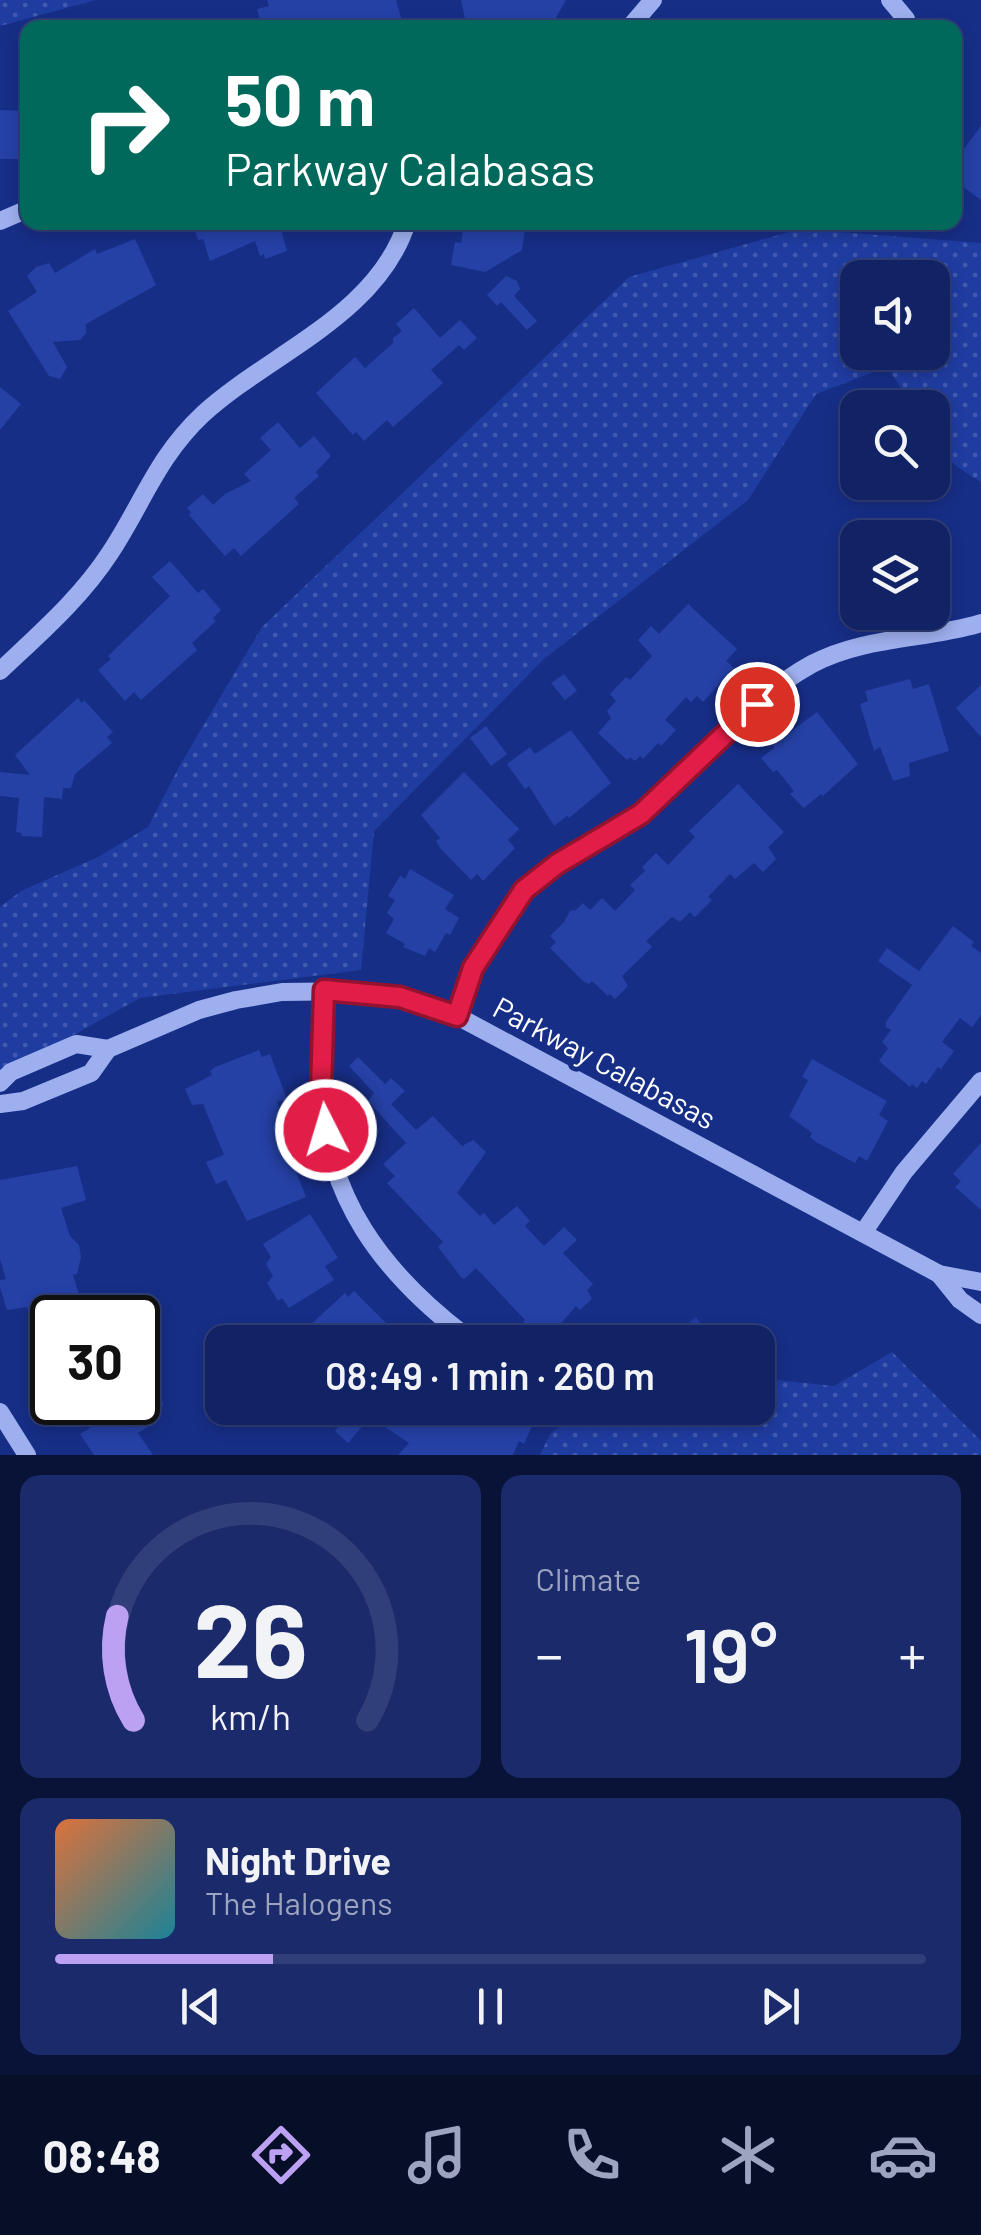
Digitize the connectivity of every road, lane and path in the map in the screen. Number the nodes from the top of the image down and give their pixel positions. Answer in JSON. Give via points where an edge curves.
{"nodes":[{"id":1,"x":653,"y":0,"type":"edge"},
{"id":2,"x":890,"y":0,"type":"edge"},
{"id":3,"x":906,"y":19,"type":"dead end"},
{"id":4,"x":635,"y":20,"type":"edge"},
{"id":5,"x":403,"y":230,"type":"edge"},
{"id":6,"x":981,"y":623,"type":"edge"},
{"id":7,"x":0,"y":671,"type":"edge"},
{"id":8,"x":324,"y":990,"type":"junction"},
{"id":9,"x":457,"y":1016,"type":"junction"},
{"id":10,"x":108,"y":1049,"type":"junction"},
{"id":11,"x":981,"y":1081,"type":"edge"},
{"id":12,"x":0,"y":1083,"type":"edge"},
{"id":13,"x":0,"y":1104,"type":"edge"},
{"id":14,"x":863,"y":1233,"type":"junction"},
{"id":15,"x":940,"y":1274,"type":"junction"},
{"id":16,"x":981,"y":1282,"type":"edge"},
{"id":17,"x":981,"y":1315,"type":"edge"},
{"id":18,"x":451,"y":1325,"type":"edge"},
{"id":19,"x":0,"y":1412,"type":"edge"},
{"id":20,"x":27,"y":1455,"type":"edge"}],
"edges":[{"from":1,"to":4,"type":"street"},
{"from":2,"to":3,"type":"street"},
{"from":5,"to":7,"type":"street","via":[[367,289],[239,385],[170,448],[85,589]]},
{"from":6,"to":9,"type":"street","via":[[852,647],[772,689],[641,814],[524,890],[473,968]]},
{"from":8,"to":9,"type":"street","name":"Parkway Calabasas","via":[[400,997]]},
{"from":8,"to":10,"type":"street","name":"Parkway Calabasas","via":[[199,1010]]},
{"from":8,"to":18,"type":"street","via":[[321,1092],[350,1208],[396,1275]]},
{"from":9,"to":14,"type":"street","name":"Parkway Calabasas"},
{"from":10,"to":12,"type":"street","name":"Parkway Calabasas","via":[[76,1044]]},
{"from":10,"to":13,"type":"street","name":"Parkway Calabasas","via":[[91,1073]]},
{"from":11,"to":14,"type":"street","via":[[904,1172]]},
{"from":14,"to":15,"type":"street","name":"Parkway Calabasas"},
{"from":15,"to":16,"type":"street","name":"Parkway Calabasas"},
{"from":15,"to":17,"type":"street","name":"Parkway Calabasas"},
{"from":19,"to":20,"type":"street"}]}
